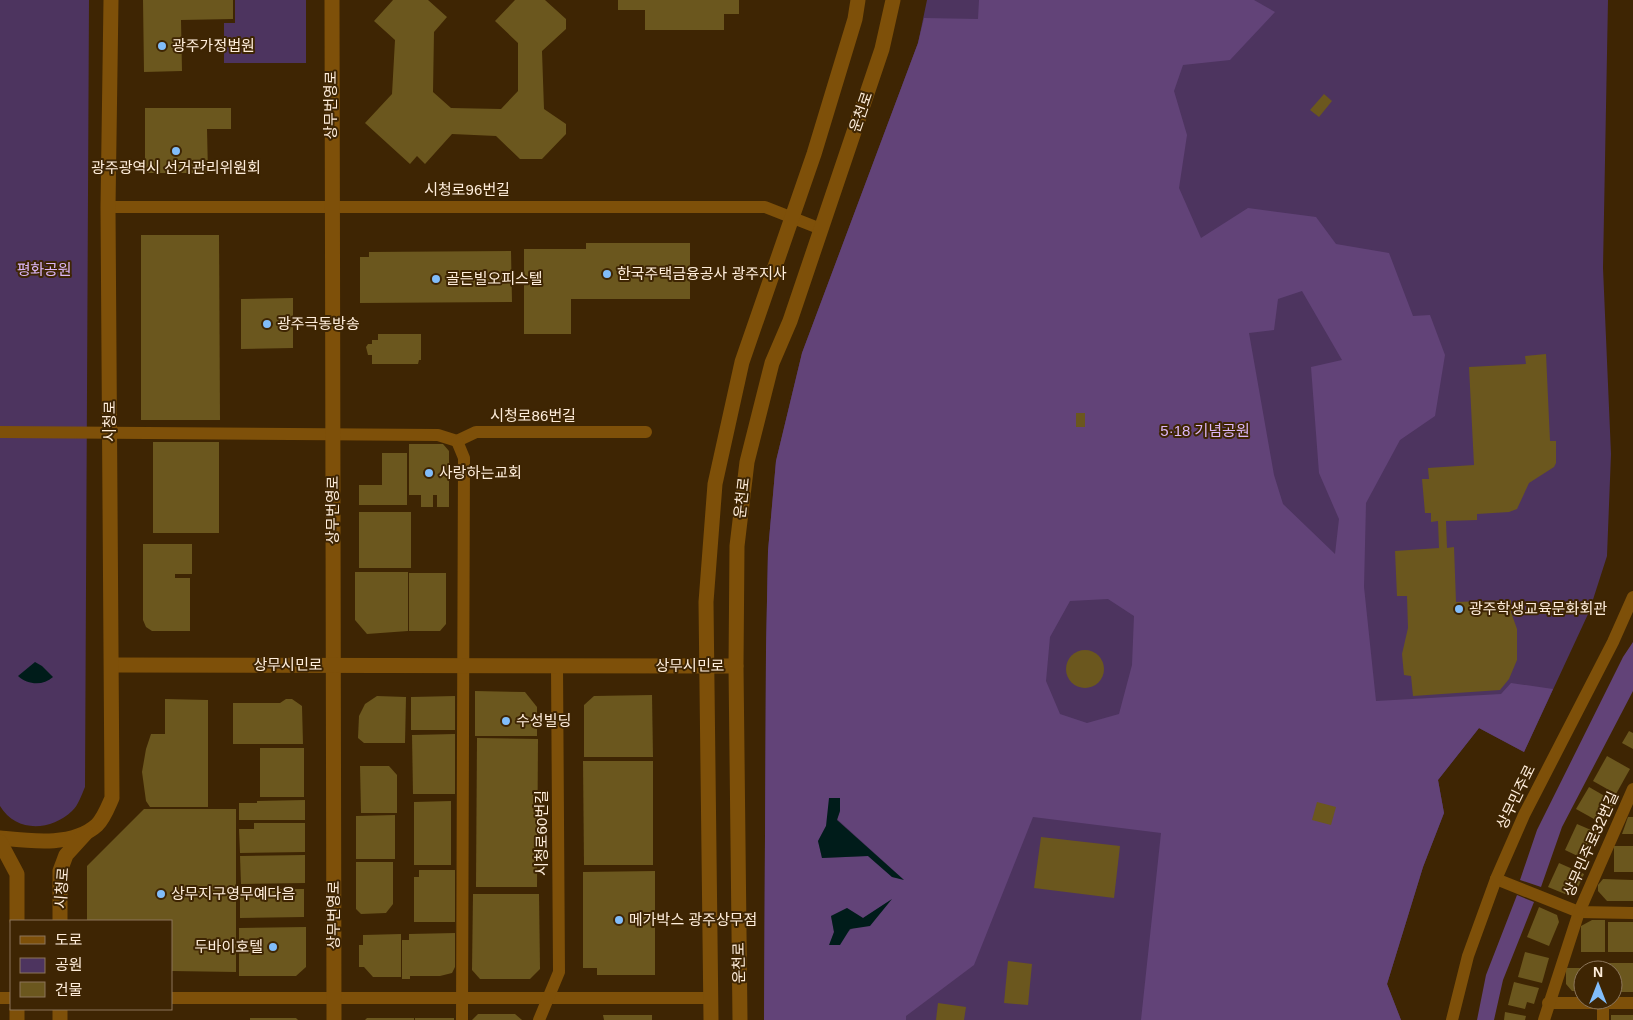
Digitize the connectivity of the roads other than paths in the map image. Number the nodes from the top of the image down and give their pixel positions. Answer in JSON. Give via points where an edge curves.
{"nodes":[{"id":1,"x":111,"y":0,"type":"edge"},
{"id":2,"x":332,"y":0,"type":"edge"},
{"id":3,"x":858,"y":0,"type":"edge"},
{"id":4,"x":893,"y":0,"type":"edge"},
{"id":5,"x":331,"y":206,"type":"junction"},
{"id":6,"x":108,"y":207,"type":"junction"},
{"id":7,"x":791,"y":216,"type":"junction"},
{"id":8,"x":821,"y":228,"type":"junction"},
{"id":9,"x":0,"y":432,"type":"edge"},
{"id":10,"x":646,"y":432,"type":"dead end"},
{"id":11,"x":110,"y":433,"type":"junction"},
{"id":12,"x":333,"y":434,"type":"junction"},
{"id":13,"x":458,"y":441,"type":"junction"},
{"id":14,"x":1633,"y":597,"type":"edge"},
{"id":15,"x":112,"y":665,"type":"junction"},
{"id":16,"x":333,"y":665,"type":"junction"},
{"id":17,"x":464,"y":665,"type":"junction"},
{"id":18,"x":707,"y":665,"type":"junction"},
{"id":19,"x":557,"y":666,"type":"junction"},
{"id":20,"x":736,"y":666,"type":"junction"},
{"id":21,"x":1633,"y":788,"type":"edge"},
{"id":22,"x":86,"y":833,"type":"junction"},
{"id":23,"x":0,"y":838,"type":"edge"},
{"id":24,"x":0,"y":842,"type":"edge"},
{"id":25,"x":1496,"y":879,"type":"junction"},
{"id":26,"x":1579,"y":912,"type":"junction"},
{"id":27,"x":1633,"y":913,"type":"edge"},
{"id":28,"x":17,"y":920,"type":"edge"},
{"id":29,"x":60,"y":920,"type":"edge"},
{"id":30,"x":172,"y":998,"type":"edge"},
{"id":31,"x":334,"y":998,"type":"junction"},
{"id":32,"x":462,"y":998,"type":"junction"},
{"id":33,"x":548,"y":998,"type":"junction"},
{"id":34,"x":711,"y":998,"type":"junction"},
{"id":35,"x":1548,"y":1003,"type":"junction"},
{"id":36,"x":1573,"y":1003,"type":"edge"},
{"id":37,"x":334,"y":1020,"type":"edge"},
{"id":38,"x":462,"y":1020,"type":"edge"},
{"id":39,"x":539,"y":1020,"type":"edge"},
{"id":40,"x":711,"y":1020,"type":"edge"},
{"id":41,"x":740,"y":1020,"type":"edge"},
{"id":42,"x":1452,"y":1020,"type":"edge"},
{"id":43,"x":1544,"y":1020,"type":"edge"}],
"edges":[{"from":1,"to":6,"type":"street","name":"시청로"},
{"from":2,"to":5,"type":"street","name":"상무번영로"},
{"from":3,"to":7,"type":"street","name":"운천로","via":[[814,154]]},
{"from":4,"to":8,"type":"street","name":"운천로","via":[[882,49]]},
{"from":5,"to":6,"type":"street","name":"시청로96번길"},
{"from":5,"to":7,"type":"street","name":"시청로96번길","via":[[765,207]]},
{"from":5,"to":12,"type":"street","name":"상무번영로"},
{"from":6,"to":11,"type":"street","name":"시청로"},
{"from":7,"to":8,"type":"street","name":"시청로96번길"},
{"from":7,"to":18,"type":"street","name":"운천로","via":[[742,362],[719,462],[706,602]]},
{"from":8,"to":20,"type":"street","name":"운천로","via":[[790,321],[772,363],[747,462],[738,546]]},
{"from":9,"to":11,"type":"street"},
{"from":10,"to":13,"type":"street","name":"시청로86번길","via":[[476,432]]},
{"from":11,"to":12,"type":"street"},
{"from":11,"to":15,"type":"street","name":"시청로"},
{"from":12,"to":13,"type":"street","via":[[438,435]]},
{"from":12,"to":16,"type":"street","name":"상무번영로"},
{"from":13,"to":17,"type":"street","via":[[464,458]]},
{"from":14,"to":25,"type":"street","name":"상무민주로","via":[[1524,815]]},
{"from":15,"to":16,"type":"street","name":"상무시민로"},
{"from":15,"to":22,"type":"street","name":"시청로","via":[[112,798],[98,823]]},
{"from":16,"to":17,"type":"street","name":"상무시민로"},
{"from":16,"to":31,"type":"street","name":"상무번영로"},
{"from":17,"to":19,"type":"street","name":"상무시민로"},
{"from":17,"to":32,"type":"street"},
{"from":18,"to":19,"type":"street","name":"상무시민로"},
{"from":18,"to":20,"type":"street","name":"상무시민로"},
{"from":18,"to":34,"type":"street","name":"운천로"},
{"from":19,"to":33,"type":"street","name":"시청로60번길","via":[[559,972]]},
{"from":20,"to":41,"type":"street","name":"운천로"},
{"from":21,"to":26,"type":"street","name":"상무민주로32번길"},
{"from":22,"to":23,"type":"street","via":[[38,842]]},
{"from":22,"to":29,"type":"street","name":"시청로","via":[[66,855],[60,871]]},
{"from":24,"to":28,"type":"street","via":[[17,874]]},
{"from":25,"to":26,"type":"street","name":"상무민주로32번길"},
{"from":25,"to":42,"type":"street","name":"상무민주로","via":[[1468,956]]},
{"from":26,"to":27,"type":"street","name":"상무민주로32번길"},
{"from":26,"to":35,"type":"street","name":"상무민주로32번길"},
{"from":30,"to":31,"type":"street"},
{"from":31,"to":32,"type":"street"},
{"from":31,"to":37,"type":"street","name":"상무번영로"},
{"from":32,"to":33,"type":"street"},
{"from":32,"to":38,"type":"street"},
{"from":33,"to":34,"type":"street"},
{"from":33,"to":39,"type":"street","name":"시청로60번길"},
{"from":34,"to":40,"type":"street","name":"운천로"},
{"from":35,"to":36,"type":"street"},
{"from":35,"to":43,"type":"street","name":"상무민주로32번길"}]}
